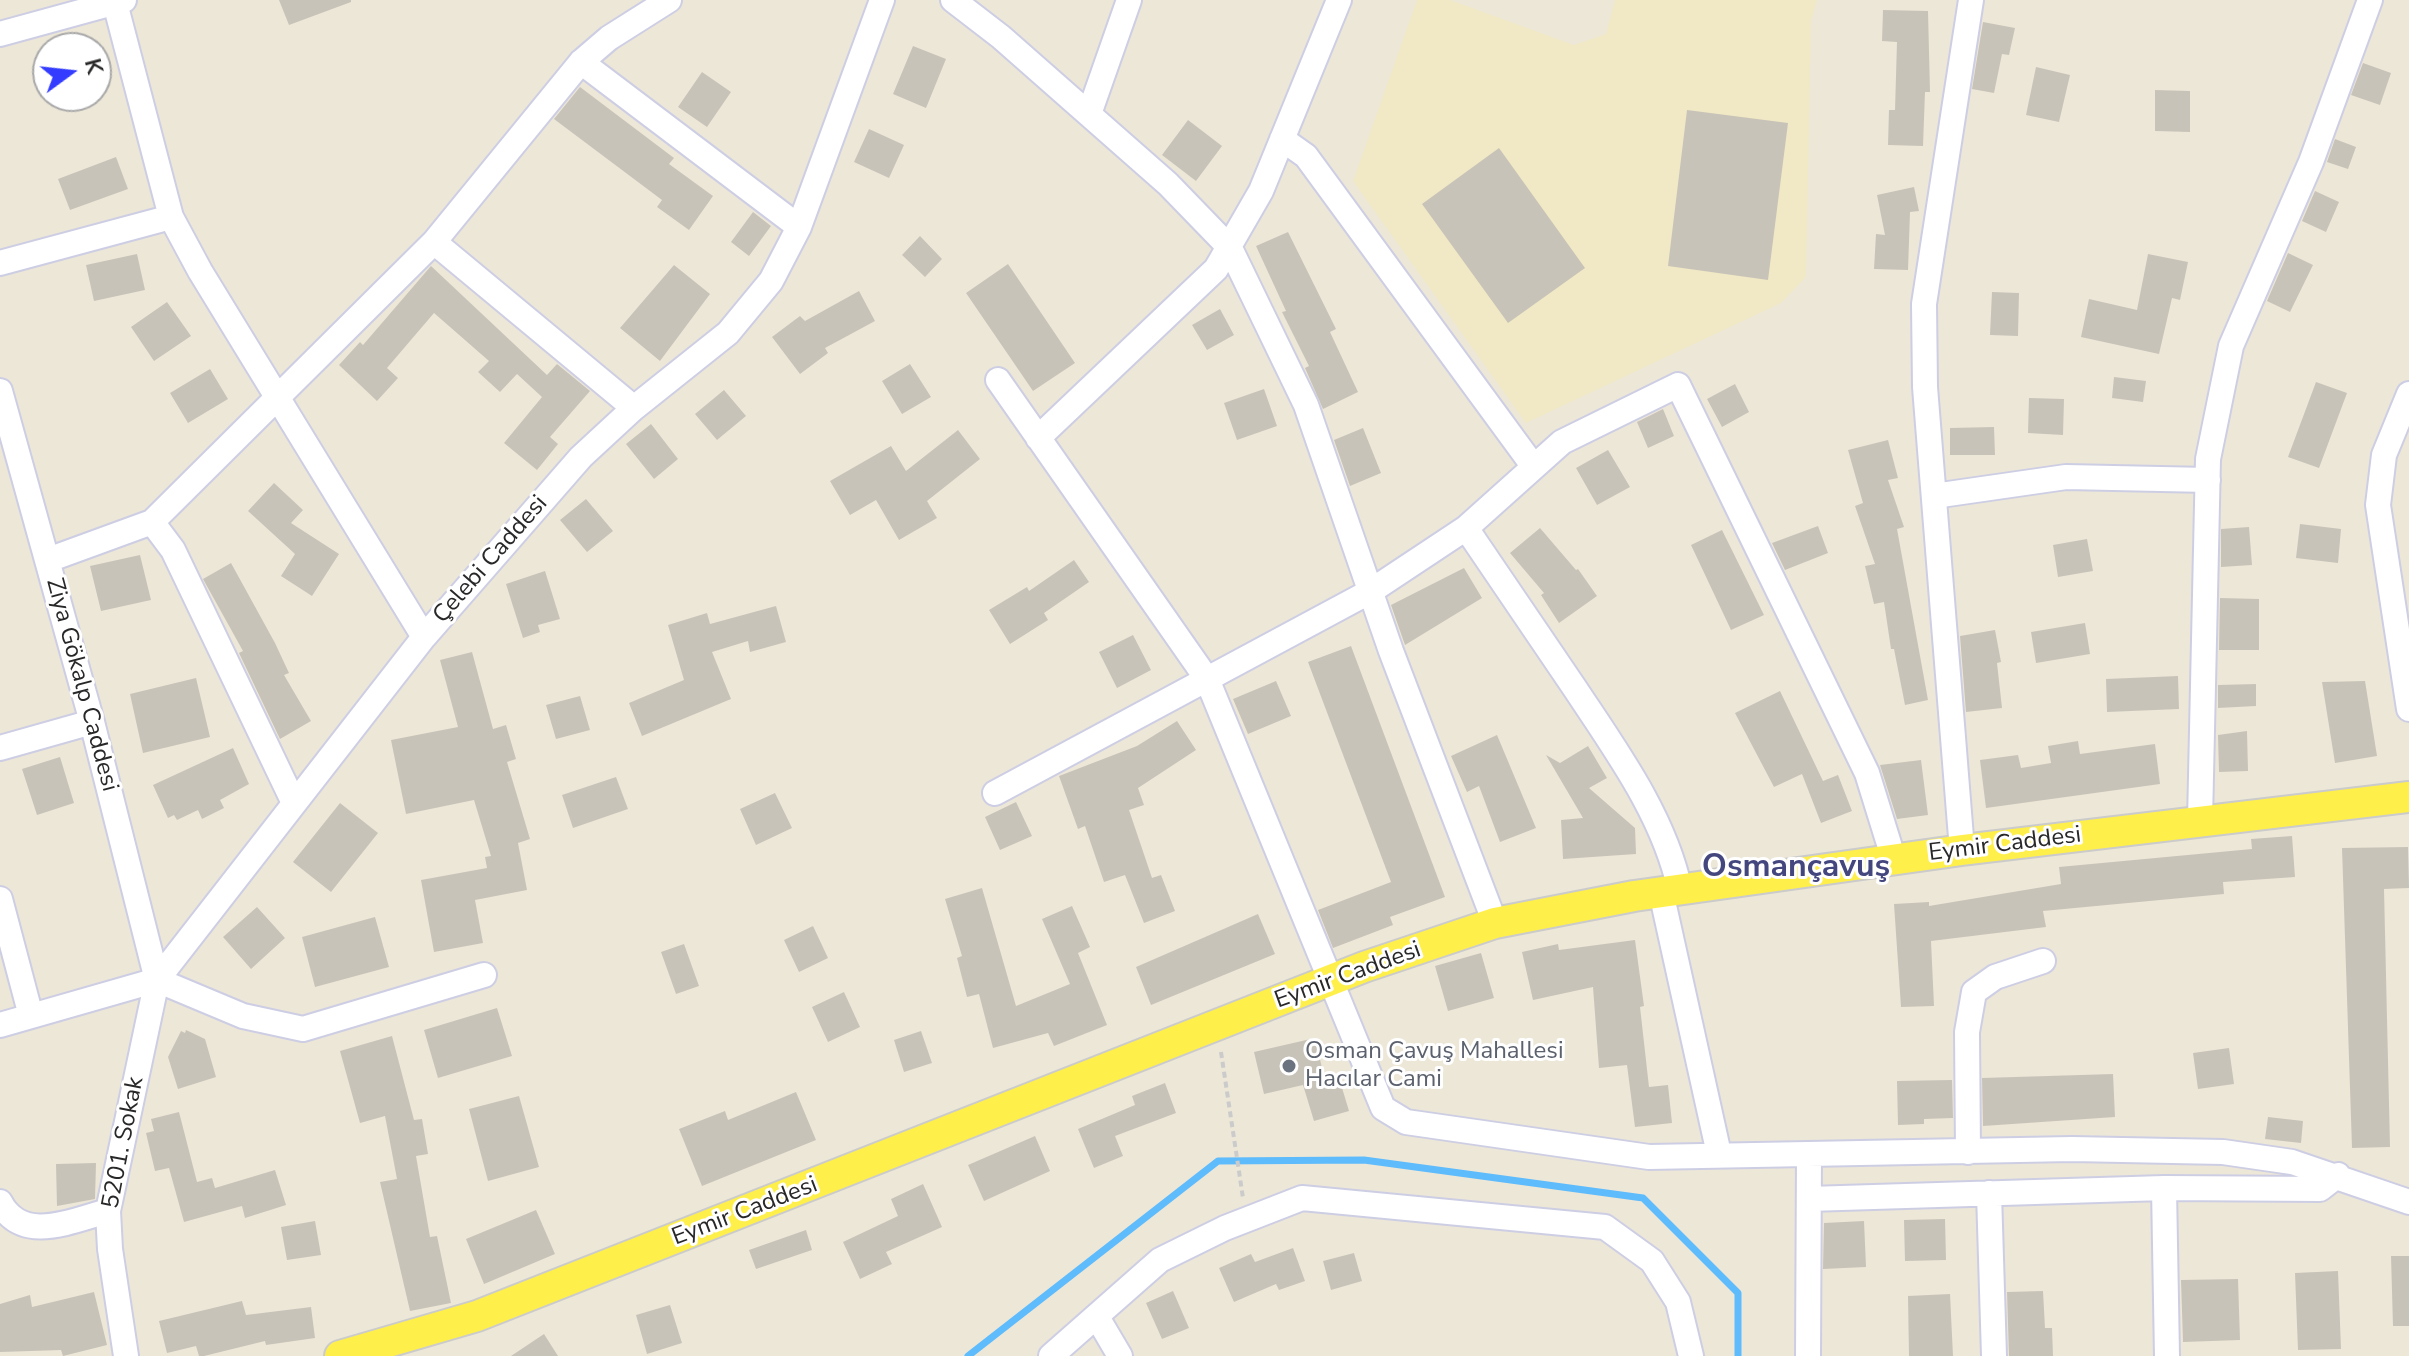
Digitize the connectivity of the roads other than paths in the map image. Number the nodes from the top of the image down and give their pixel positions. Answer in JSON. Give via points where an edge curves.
{"nodes":[{"id":1,"x":669,"y":0,"type":"edge"},
{"id":2,"x":882,"y":0,"type":"edge"},
{"id":3,"x":953,"y":0,"type":"edge"},
{"id":4,"x":1129,"y":0,"type":"edge"},
{"id":5,"x":1339,"y":0,"type":"edge"},
{"id":6,"x":1971,"y":0,"type":"edge"},
{"id":7,"x":2370,"y":0,"type":"edge"},
{"id":8,"x":119,"y":1,"type":"edge"},
{"id":9,"x":0,"y":34,"type":"edge"},
{"id":10,"x":581,"y":62,"type":"junction"},
{"id":11,"x":1089,"y":114,"type":"junction"},
{"id":12,"x":1282,"y":139,"type":"junction"},
{"id":13,"x":171,"y":217,"type":"junction"},
{"id":14,"x":799,"y":227,"type":"junction"},
{"id":15,"x":434,"y":242,"type":"junction"},
{"id":16,"x":1230,"y":248,"type":"junction"},
{"id":17,"x":0,"y":263,"type":"edge"},
{"id":18,"x":998,"y":380,"type":"dead end"},
{"id":19,"x":0,"y":391,"type":"edge"},
{"id":20,"x":2409,"y":394,"type":"edge"},
{"id":21,"x":276,"y":398,"type":"junction"},
{"id":22,"x":634,"y":408,"type":"junction"},
{"id":23,"x":1038,"y":438,"type":"junction"},
{"id":24,"x":1534,"y":467,"type":"junction"},
{"id":25,"x":2208,"y":480,"type":"junction"},
{"id":26,"x":1934,"y":496,"type":"junction"},
{"id":27,"x":152,"y":522,"type":"junction"},
{"id":28,"x":1466,"y":528,"type":"junction"},
{"id":29,"x":48,"y":560,"type":"junction"},
{"id":30,"x":1371,"y":591,"type":"junction"},
{"id":31,"x":424,"y":637,"type":"junction"},
{"id":32,"x":1207,"y":679,"type":"junction"},
{"id":33,"x":2409,"y":709,"type":"edge"},
{"id":34,"x":92,"y":722,"type":"junction"},
{"id":35,"x":0,"y":748,"type":"edge"},
{"id":36,"x":995,"y":793,"type":"dead end"},
{"id":37,"x":2409,"y":797,"type":"edge"},
{"id":38,"x":294,"y":803,"type":"junction"},
{"id":39,"x":2200,"y":821,"type":"junction"},
{"id":40,"x":1962,"y":850,"type":"junction"},
{"id":41,"x":1894,"y":860,"type":"junction"},
{"id":42,"x":1670,"y":891,"type":"junction"},
{"id":43,"x":0,"y":899,"type":"edge"},
{"id":44,"x":1495,"y":923,"type":"junction"},
{"id":45,"x":2043,"y":961,"type":"dead end"},
{"id":46,"x":484,"y":975,"type":"dead end"},
{"id":47,"x":157,"y":980,"type":"junction"},
{"id":48,"x":1329,"y":981,"type":"junction"},
{"id":49,"x":31,"y":1016,"type":"junction"},
{"id":50,"x":0,"y":1025,"type":"edge"},
{"id":51,"x":1968,"y":1152,"type":"junction"},
{"id":52,"x":1719,"y":1154,"type":"junction"},
{"id":53,"x":1809,"y":1156,"type":"junction"},
{"id":54,"x":2338,"y":1175,"type":"junction"},
{"id":55,"x":2164,"y":1188,"type":"junction"},
{"id":56,"x":1989,"y":1193,"type":"junction"},
{"id":57,"x":1809,"y":1199,"type":"junction"},
{"id":58,"x":0,"y":1202,"type":"edge"},
{"id":59,"x":2409,"y":1202,"type":"edge"},
{"id":60,"x":108,"y":1211,"type":"junction"},
{"id":61,"x":1097,"y":1317,"type":"junction"},
{"id":62,"x":126,"y":1356,"type":"edge"},
{"id":63,"x":340,"y":1356,"type":"edge"},
{"id":64,"x":1051,"y":1356,"type":"edge"},
{"id":65,"x":1120,"y":1356,"type":"edge"},
{"id":66,"x":1691,"y":1356,"type":"edge"},
{"id":67,"x":1808,"y":1356,"type":"edge"},
{"id":68,"x":1994,"y":1356,"type":"edge"},
{"id":69,"x":2167,"y":1356,"type":"edge"}],
"edges":[{"from":1,"to":10,"type":"street"},
{"from":2,"to":14,"type":"street","name":"Çelebi Caddesi"},
{"from":3,"to":11,"type":"street"},
{"from":4,"to":11,"type":"street"},
{"from":5,"to":12,"type":"street"},
{"from":6,"to":26,"type":"street","via":[[1924,304]]},
{"from":7,"to":25,"type":"street","via":[[2311,162],[2231,346]]},
{"from":8,"to":9,"type":"street"},
{"from":8,"to":13,"type":"street","via":[[152,156]]},
{"from":10,"to":14,"type":"street"},
{"from":10,"to":15,"type":"street"},
{"from":11,"to":16,"type":"street"},
{"from":12,"to":16,"type":"street"},
{"from":12,"to":24,"type":"street","via":[[1306,156]]},
{"from":13,"to":17,"type":"street"},
{"from":13,"to":21,"type":"street"},
{"from":14,"to":22,"type":"street","name":"Çelebi Caddesi","via":[[785,260],[746,314]]},
{"from":15,"to":21,"type":"street"},
{"from":15,"to":22,"type":"street"},
{"from":16,"to":23,"type":"street","via":[[1216,269]]},
{"from":16,"to":30,"type":"street","via":[[1306,405]]},
{"from":18,"to":23,"type":"street"},
{"from":19,"to":29,"type":"street","name":"Ziya Gökalp Caddesi"},
{"from":20,"to":33,"type":"street","via":[[2384,455],[2378,505]]},
{"from":21,"to":27,"type":"street"},
{"from":21,"to":31,"type":"street"},
{"from":22,"to":31,"type":"street","name":"Çelebi Caddesi","via":[[581,457]]},
{"from":23,"to":32,"type":"street"},
{"from":24,"to":28,"type":"street"},
{"from":24,"to":41,"type":"street","via":[[1562,442],[1678,385],[1867,773]]},
{"from":25,"to":26,"type":"street","via":[[2066,477]]},
{"from":25,"to":39,"type":"street"},
{"from":26,"to":40,"type":"street"},
{"from":27,"to":29,"type":"street"},
{"from":27,"to":38,"type":"street","via":[[173,550]]},
{"from":28,"to":30,"type":"street"},
{"from":28,"to":42,"type":"street","via":[[1628,768],[1660,832]]},
{"from":29,"to":34,"type":"street","name":"Ziya Gökalp Caddesi"},
{"from":30,"to":32,"type":"street"},
{"from":30,"to":44,"type":"street"},
{"from":31,"to":38,"type":"street","name":"Çelebi Caddesi"},
{"from":32,"to":36,"type":"street"},
{"from":32,"to":48,"type":"street"},
{"from":34,"to":35,"type":"street"},
{"from":34,"to":47,"type":"street","name":"Ziya Gökalp Caddesi"},
{"from":37,"to":39,"type":"main road","name":"Eymir Caddesi"},
{"from":38,"to":47,"type":"street","name":"Çelebi Caddesi"},
{"from":39,"to":40,"type":"main road","name":"Eymir Caddesi"},
{"from":40,"to":41,"type":"main road","name":"Eymir Caddesi"},
{"from":41,"to":42,"type":"main road","name":"Eymir Caddesi"},
{"from":42,"to":44,"type":"main road","name":"Eymir Caddesi"},
{"from":42,"to":52,"type":"street"},
{"from":43,"to":49,"type":"street"},
{"from":44,"to":48,"type":"main road","name":"Eymir Caddesi"},
{"from":45,"to":51,"type":"street","via":[[1995,977],[1974,992],[1967,1032]]},
{"from":46,"to":47,"type":"street","via":[[303,1029],[243,1016]]},
{"from":47,"to":49,"type":"street"},
{"from":47,"to":60,"type":"street","name":"5201. Sokak"},
{"from":48,"to":52,"type":"street","via":[[1383,1108],[1406,1122],[1649,1157]]},
{"from":48,"to":63,"type":"main road","name":"Eymir Caddesi","via":[[477,1316]]},
{"from":49,"to":50,"type":"street"},
{"from":51,"to":53,"type":"street"},
{"from":51,"to":54,"type":"street","via":[[2223,1152]]},
{"from":52,"to":53,"type":"street"},
{"from":53,"to":57,"type":"street"},
{"from":54,"to":55,"type":"street","via":[[2320,1189]]},
{"from":54,"to":59,"type":"street"},
{"from":55,"to":56,"type":"street"},
{"from":55,"to":69,"type":"street"},
{"from":56,"to":57,"type":"street"},
{"from":56,"to":68,"type":"street"},
{"from":57,"to":67,"type":"street"},
{"from":58,"to":60,"type":"street","via":[[19,1223],[32,1228]]},
{"from":60,"to":62,"type":"street","name":"5201. Sokak"},
{"from":61,"to":64,"type":"street"},
{"from":61,"to":65,"type":"street"},
{"from":61,"to":66,"type":"street","via":[[1160,1260],[1225,1228],[1302,1198],[1337,1200],[1605,1227],[1652,1261],[1678,1302]]}]}
